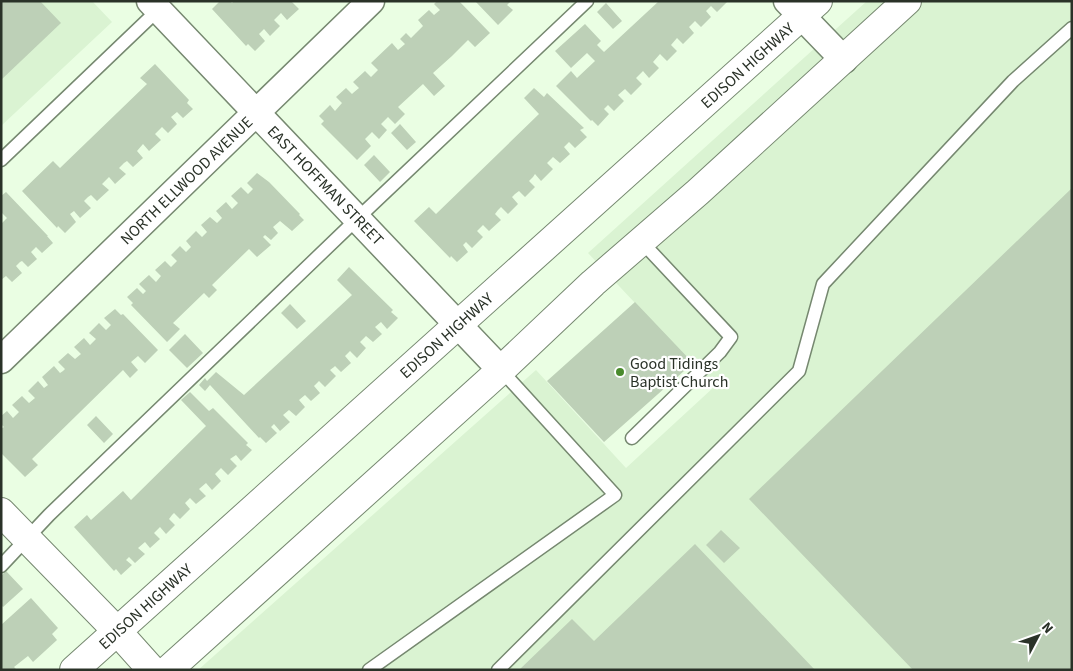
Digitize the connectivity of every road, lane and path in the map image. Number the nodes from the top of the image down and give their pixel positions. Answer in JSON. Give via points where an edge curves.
{"nodes":[{"id":1,"x":372,"y":1,"type":"edge"},
{"id":2,"x":587,"y":1,"type":"edge"},
{"id":3,"x":908,"y":1,"type":"edge"},
{"id":4,"x":158,"y":4,"type":"edge"},
{"id":5,"x":802,"y":6,"type":"edge"},
{"id":6,"x":1072,"y":28,"type":"edge"},
{"id":7,"x":844,"y":60,"type":"junction"},
{"id":8,"x":256,"y":112,"type":"junction"},
{"id":9,"x":1,"y":160,"type":"edge"},
{"id":10,"x":358,"y":218,"type":"junction"},
{"id":11,"x":641,"y":241,"type":"junction"},
{"id":12,"x":459,"y":324,"type":"junction"},
{"id":13,"x":1,"y":360,"type":"edge"},
{"id":14,"x":501,"y":370,"type":"junction"},
{"id":15,"x":632,"y":438,"type":"dead end"},
{"id":16,"x":1,"y":512,"type":"edge"},
{"id":17,"x":27,"y":538,"type":"junction"},
{"id":18,"x":1,"y":566,"type":"edge"},
{"id":19,"x":117,"y":631,"type":"junction"},
{"id":20,"x":74,"y":670,"type":"edge"},
{"id":21,"x":152,"y":670,"type":"edge"},
{"id":22,"x":168,"y":670,"type":"edge"},
{"id":23,"x":370,"y":670,"type":"edge"},
{"id":24,"x":498,"y":670,"type":"edge"}],
"edges":[{"from":1,"to":8,"type":"street","name":"NORTH ELLWOOD AVENUE"},
{"from":2,"to":10,"type":"lane"},
{"from":3,"to":7,"type":"main road"},
{"from":4,"to":8,"type":"street","name":"EAST HOFFMAN STREET"},
{"from":4,"to":9,"type":"lane"},
{"from":5,"to":7,"type":"street"},
{"from":5,"to":12,"type":"main road","name":"EDISON HIGHWAY"},
{"from":6,"to":24,"type":"lane","via":[[1012,81],[823,284],[799,371]]},
{"from":7,"to":11,"type":"main road"},
{"from":8,"to":10,"type":"street","name":"EAST HOFFMAN STREET"},
{"from":8,"to":13,"type":"street","name":"NORTH ELLWOOD AVENUE"},
{"from":10,"to":12,"type":"street","name":"EAST HOFFMAN STREET"},
{"from":10,"to":17,"type":"lane"},
{"from":11,"to":14,"type":"main road"},
{"from":11,"to":15,"type":"lane","via":[[731,337],[720,352]]},
{"from":12,"to":14,"type":"street","name":"EAST HOFFMAN STREET"},
{"from":12,"to":19,"type":"main road","name":"EDISON HIGHWAY"},
{"from":14,"to":22,"type":"main road"},
{"from":14,"to":23,"type":"lane","via":[[615,495]]},
{"from":16,"to":17,"type":"main road"},
{"from":17,"to":18,"type":"lane"},
{"from":17,"to":19,"type":"main road"},
{"from":19,"to":20,"type":"main road","name":"EDISON HIGHWAY"},
{"from":19,"to":21,"type":"main road"}]}
